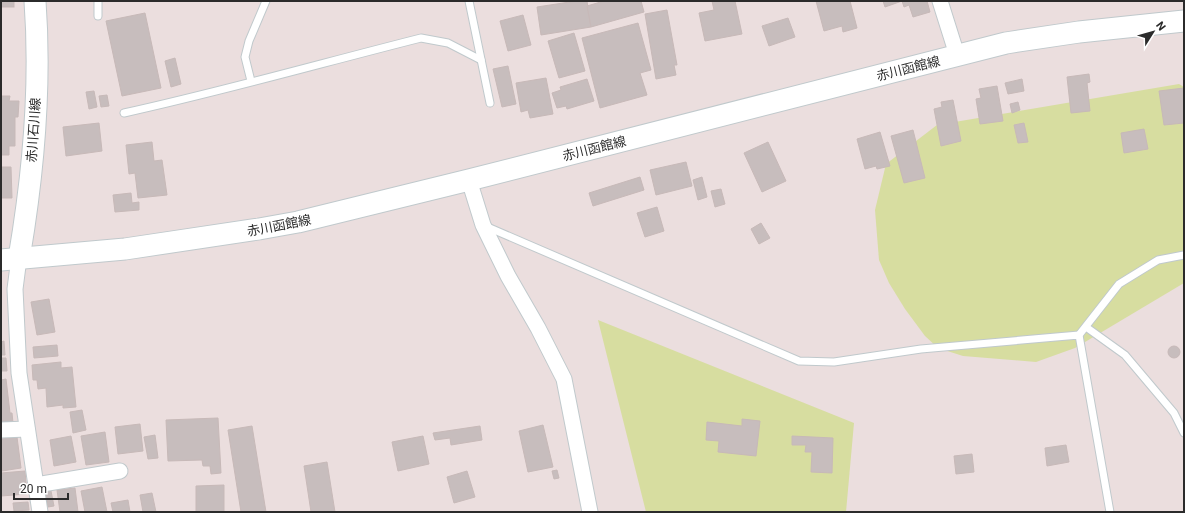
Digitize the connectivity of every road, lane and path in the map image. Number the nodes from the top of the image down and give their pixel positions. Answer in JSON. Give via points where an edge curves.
{"nodes":[{"id":1,"x":35,"y":1,"type":"edge"},
{"id":2,"x":98,"y":1,"type":"edge"},
{"id":3,"x":266,"y":1,"type":"edge"},
{"id":4,"x":469,"y":1,"type":"edge"},
{"id":5,"x":940,"y":1,"type":"edge"},
{"id":6,"x":98,"y":16,"type":"dead end"},
{"id":7,"x":1184,"y":21,"type":"edge"},
{"id":8,"x":957,"y":55,"type":"junction"},
{"id":9,"x":481,"y":60,"type":"junction"},
{"id":10,"x":251,"y":81,"type":"junction"},
{"id":11,"x":490,"y":103,"type":"dead end"},
{"id":12,"x":124,"y":113,"type":"dead end"},
{"id":13,"x":469,"y":180,"type":"junction"},
{"id":14,"x":483,"y":225,"type":"junction"},
{"id":15,"x":1184,"y":255,"type":"edge"},
{"id":16,"x":10,"y":259,"type":"edge"},
{"id":17,"x":1086,"y":327,"type":"junction"},
{"id":18,"x":1079,"y":335,"type":"junction"},
{"id":19,"x":27,"y":429,"type":"junction"},
{"id":20,"x":1,"y":430,"type":"edge"},
{"id":21,"x":1184,"y":434,"type":"edge"},
{"id":22,"x":120,"y":471,"type":"dead end"},
{"id":23,"x":36,"y":484,"type":"junction"},
{"id":24,"x":40,"y":512,"type":"edge"},
{"id":25,"x":590,"y":512,"type":"edge"},
{"id":26,"x":1110,"y":512,"type":"edge"}],
"edges":[{"from":1,"to":16,"type":"main road","name":"赤川石川線","via":[[37,22],[34,122],[26,220]]},
{"from":2,"to":6,"type":"lane"},
{"from":3,"to":10,"type":"lane","via":[[245,57]]},
{"from":4,"to":9,"type":"lane"},
{"from":5,"to":8,"type":"street"},
{"from":7,"to":8,"type":"main road","name":"赤川函館線","via":[[1079,32],[1006,43]]},
{"from":8,"to":13,"type":"main road","name":"赤川函館線"},
{"from":9,"to":10,"type":"lane","via":[[448,43],[421,38]]},
{"from":9,"to":11,"type":"lane"},
{"from":10,"to":12,"type":"lane","via":[[200,96]]},
{"from":13,"to":14,"type":"street"},
{"from":13,"to":16,"type":"main road","name":"赤川函館線","via":[[258,230],[125,249]]},
{"from":14,"to":18,"type":"lane","via":[[798,360],[834,362],[921,348]]},
{"from":14,"to":25,"type":"street","via":[[564,379]]},
{"from":15,"to":17,"type":"lane","via":[[1158,260],[1119,284]]},
{"from":16,"to":19,"type":"street","via":[[15,289],[19,373]]},
{"from":17,"to":18,"type":"lane"},
{"from":17,"to":21,"type":"lane","via":[[1125,355],[1174,413]]},
{"from":18,"to":26,"type":"lane"},
{"from":19,"to":20,"type":"street"},
{"from":19,"to":23,"type":"street"},
{"from":22,"to":23,"type":"street"},
{"from":23,"to":24,"type":"street"}]}
